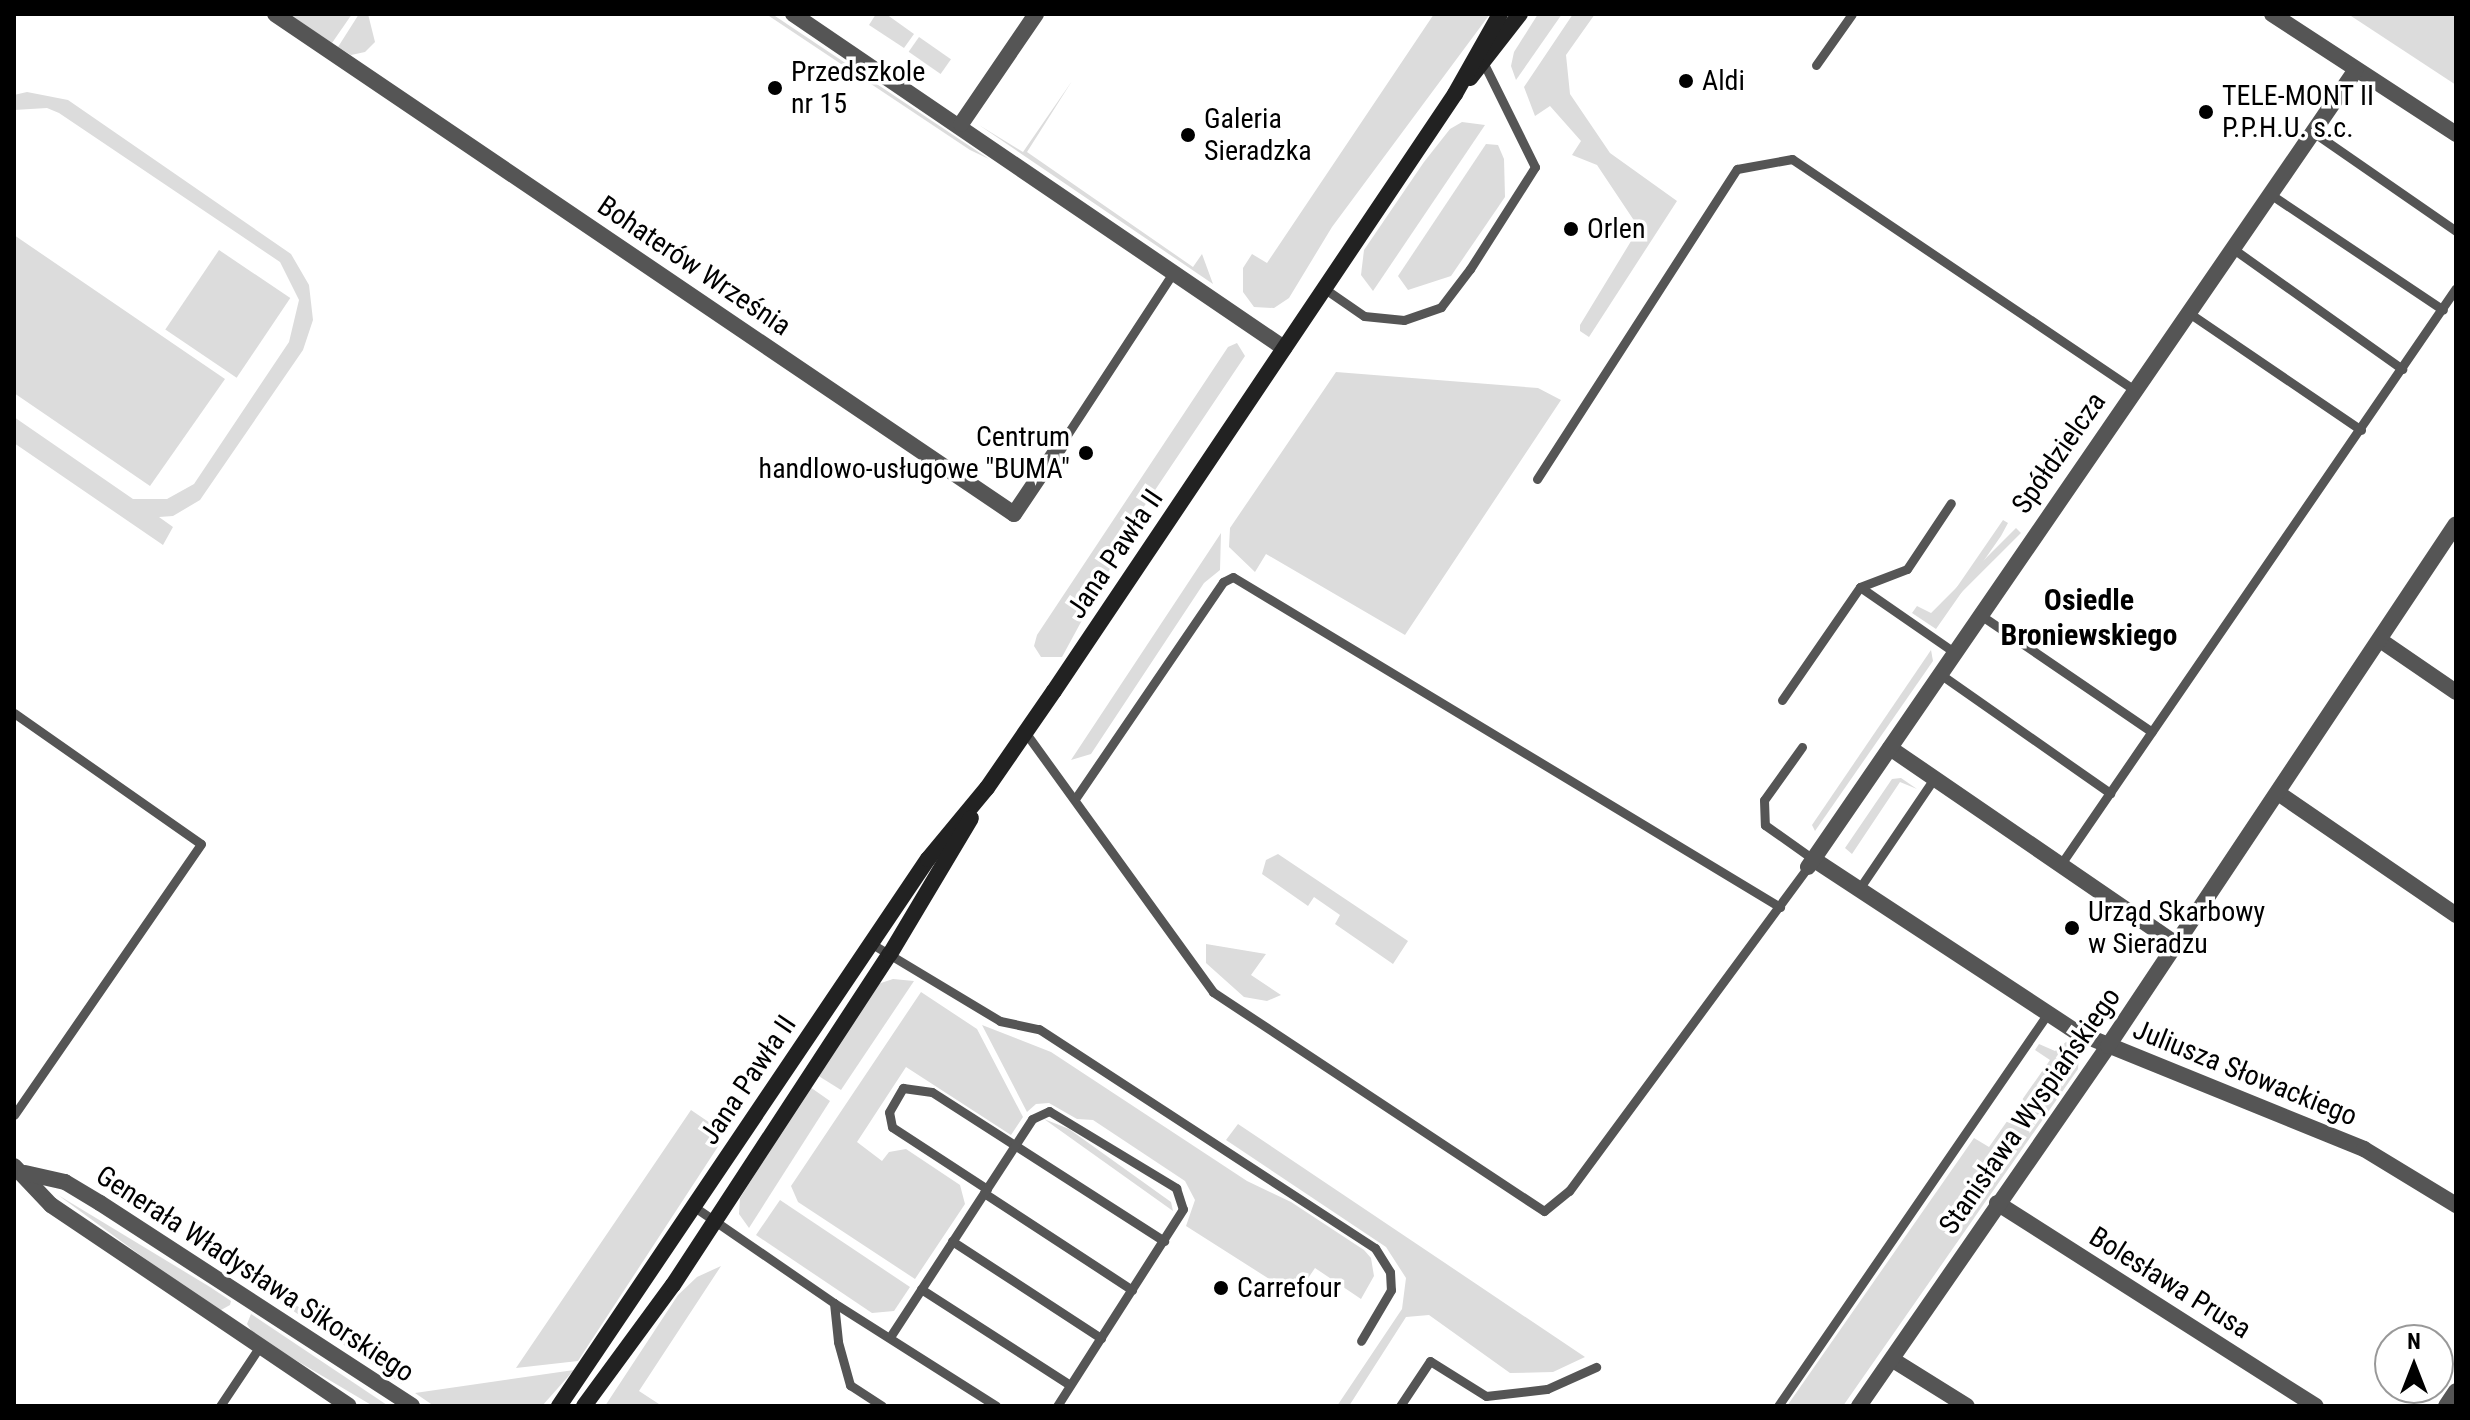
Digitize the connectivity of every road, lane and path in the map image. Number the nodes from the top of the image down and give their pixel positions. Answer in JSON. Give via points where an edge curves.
{"nodes":[{"id":1,"x":275,"y":14,"type":"edge"},
{"id":2,"x":793,"y":14,"type":"edge"},
{"id":3,"x":1036,"y":14,"type":"edge"},
{"id":4,"x":1500,"y":14,"type":"edge"},
{"id":5,"x":1520,"y":14,"type":"edge"},
{"id":6,"x":1852,"y":14,"type":"edge"},
{"id":7,"x":2272,"y":14,"type":"edge"},
{"id":8,"x":1484,"y":64,"type":"junction"},
{"id":9,"x":1816,"y":65,"type":"dead end"},
{"id":10,"x":2355,"y":71,"type":"junction"},
{"id":11,"x":1455,"y":94,"type":"junction"},
{"id":12,"x":961,"y":124,"type":"junction"},
{"id":13,"x":2313,"y":132,"type":"junction"},
{"id":14,"x":2456,"y":134,"type":"edge"},
{"id":15,"x":2270,"y":194,"type":"junction"},
{"id":16,"x":2456,"y":231,"type":"edge"},
{"id":17,"x":2232,"y":248,"type":"junction"},
{"id":18,"x":1174,"y":271,"type":"junction"},
{"id":19,"x":2456,"y":288,"type":"edge"},
{"id":20,"x":1325,"y":289,"type":"junction"},
{"id":21,"x":2443,"y":310,"type":"junction"},
{"id":22,"x":2189,"y":313,"type":"junction"},
{"id":23,"x":1284,"y":348,"type":"junction"},
{"id":24,"x":2402,"y":369,"type":"junction"},
{"id":25,"x":2135,"y":390,"type":"junction"},
{"id":26,"x":2361,"y":430,"type":"junction"},
{"id":27,"x":1061,"y":444,"type":"joint"},
{"id":28,"x":1537,"y":479,"type":"dead end"},
{"id":29,"x":1951,"y":503,"type":"dead end"},
{"id":30,"x":2456,"y":524,"type":"edge"},
{"id":31,"x":1860,"y":587,"type":"junction"},
{"id":32,"x":1979,"y":614,"type":"junction"},
{"id":33,"x":2380,"y":640,"type":"junction"},
{"id":34,"x":1954,"y":652,"type":"junction"},
{"id":35,"x":1940,"y":674,"type":"junction"},
{"id":36,"x":2456,"y":692,"type":"edge"},
{"id":37,"x":1782,"y":700,"type":"dead end"},
{"id":38,"x":14,"y":713,"type":"edge"},
{"id":39,"x":1025,"y":732,"type":"junction"},
{"id":40,"x":2152,"y":732,"type":"junction"},
{"id":41,"x":1802,"y":747,"type":"dead end"},
{"id":42,"x":1890,"y":748,"type":"junction"},
{"id":43,"x":1935,"y":777,"type":"junction"},
{"id":44,"x":987,"y":788,"type":"junction"},
{"id":45,"x":2110,"y":793,"type":"junction"},
{"id":46,"x":2278,"y":793,"type":"junction"},
{"id":47,"x":1075,"y":799,"type":"junction"},
{"id":48,"x":1811,"y":863,"type":"junction"},
{"id":49,"x":2061,"y":864,"type":"junction"},
{"id":50,"x":1859,"y":889,"type":"junction"},
{"id":51,"x":1780,"y":907,"type":"junction"},
{"id":52,"x":2456,"y":915,"type":"edge"},
{"id":53,"x":872,"y":944,"type":"junction"},
{"id":54,"x":2176,"y":944,"type":"junction"},
{"id":55,"x":890,"y":954,"type":"junction"},
{"id":56,"x":2048,"y":1013,"type":"junction"},
{"id":57,"x":2108,"y":1046,"type":"junction"},
{"id":58,"x":14,"y":1115,"type":"edge"},
{"id":59,"x":1015,"y":1145,"type":"junction"},
{"id":60,"x":19,"y":1169,"type":"edge"},
{"id":61,"x":985,"y":1191,"type":"junction"},
{"id":62,"x":1997,"y":1203,"type":"junction"},
{"id":63,"x":2456,"y":1205,"type":"edge"},
{"id":64,"x":693,"y":1206,"type":"junction"},
{"id":65,"x":712,"y":1219,"type":"junction"},
{"id":66,"x":952,"y":1241,"type":"junction"},
{"id":67,"x":1164,"y":1241,"type":"junction"},
{"id":68,"x":921,"y":1289,"type":"junction"},
{"id":69,"x":1132,"y":1290,"type":"junction"},
{"id":70,"x":834,"y":1303,"type":"junction"},
{"id":71,"x":890,"y":1337,"type":"junction"},
{"id":72,"x":1101,"y":1338,"type":"junction"},
{"id":73,"x":1361,"y":1341,"type":"dead end"},
{"id":74,"x":260,"y":1346,"type":"junction"},
{"id":75,"x":1893,"y":1360,"type":"junction"},
{"id":76,"x":1596,"y":1367,"type":"dead end"},
{"id":77,"x":1070,"y":1385,"type":"junction"},
{"id":78,"x":2456,"y":1391,"type":"edge"},
{"id":79,"x":220,"y":1406,"type":"edge"},
{"id":80,"x":349,"y":1406,"type":"edge"},
{"id":81,"x":412,"y":1406,"type":"edge"},
{"id":82,"x":559,"y":1406,"type":"edge"},
{"id":83,"x":584,"y":1406,"type":"edge"},
{"id":84,"x":882,"y":1406,"type":"edge"},
{"id":85,"x":996,"y":1406,"type":"edge"},
{"id":86,"x":1057,"y":1406,"type":"edge"},
{"id":87,"x":1400,"y":1406,"type":"edge"},
{"id":88,"x":1778,"y":1406,"type":"edge"},
{"id":89,"x":1859,"y":1406,"type":"edge"},
{"id":90,"x":1967,"y":1406,"type":"edge"},
{"id":91,"x":2316,"y":1406,"type":"edge"},
{"id":92,"x":2446,"y":1406,"type":"edge"}],
"edges":[{"from":1,"to":27,"type":"street","name":"Bohaterów Września","via":[[1014,514]]},
{"from":2,"to":12,"type":"street"},
{"from":3,"to":12,"type":"street"},
{"from":4,"to":11,"type":"main road","name":"Jana Pawła II"},
{"from":5,"to":8,"type":"main road","name":"Jana Pawła II"},
{"from":6,"to":9,"type":"lane"},
{"from":7,"to":10,"type":"street"},
{"from":8,"to":11,"type":"main road","name":"Jana Pawła II"},
{"from":8,"to":20,"type":"lane","via":[[1535,167],[1515,205],[1441,307],[1404,320],[1364,316]]},
{"from":10,"to":13,"type":"street","name":"Spółdzielcza"},
{"from":10,"to":14,"type":"street"},
{"from":11,"to":20,"type":"main road","name":"Jana Pawła II"},
{"from":12,"to":18,"type":"street"},
{"from":13,"to":15,"type":"street","name":"Spółdzielcza"},
{"from":13,"to":16,"type":"lane"},
{"from":15,"to":17,"type":"street","name":"Spółdzielcza"},
{"from":15,"to":21,"type":"lane"},
{"from":17,"to":22,"type":"street","name":"Spółdzielcza"},
{"from":17,"to":24,"type":"lane"},
{"from":18,"to":23,"type":"street"},
{"from":18,"to":27,"type":"lane"},
{"from":19,"to":21,"type":"lane"},
{"from":20,"to":23,"type":"main road","name":"Jana Pawła II"},
{"from":21,"to":24,"type":"lane"},
{"from":22,"to":25,"type":"street","name":"Spółdzielcza"},
{"from":22,"to":26,"type":"lane"},
{"from":23,"to":39,"type":"main road","name":"Jana Pawła II"},
{"from":24,"to":26,"type":"lane"},
{"from":25,"to":28,"type":"lane","via":[[1792,159],[1737,169]]},
{"from":25,"to":32,"type":"street","name":"Spółdzielcza"},
{"from":26,"to":40,"type":"lane"},
{"from":29,"to":31,"type":"lane","via":[[1907,569]]},
{"from":30,"to":33,"type":"street","name":"Stanisława Wyspiańskiego"},
{"from":31,"to":34,"type":"lane"},
{"from":31,"to":37,"type":"lane"},
{"from":32,"to":34,"type":"street","name":"Spółdzielcza"},
{"from":32,"to":40,"type":"lane"},
{"from":33,"to":36,"type":"street"},
{"from":33,"to":46,"type":"street","name":"Stanisława Wyspiańskiego"},
{"from":34,"to":35,"type":"street","name":"Spółdzielcza"},
{"from":35,"to":42,"type":"street","name":"Spółdzielcza"},
{"from":35,"to":45,"type":"lane"},
{"from":38,"to":58,"type":"lane","via":[[201,844]]},
{"from":39,"to":44,"type":"main road","name":"Jana Pawła II"},
{"from":39,"to":47,"type":"lane"},
{"from":40,"to":45,"type":"lane"},
{"from":41,"to":48,"type":"lane","via":[[1764,800],[1765,825]]},
{"from":42,"to":43,"type":"street"},
{"from":42,"to":48,"type":"street","name":"Spółdzielcza"},
{"from":43,"to":49,"type":"street"},
{"from":43,"to":50,"type":"lane"},
{"from":44,"to":53,"type":"main road","name":"Jana Pawła II","via":[[936,849]]},
{"from":44,"to":55,"type":"main road","name":"Jana Pawła II"},
{"from":45,"to":49,"type":"lane"},
{"from":46,"to":52,"type":"street"},
{"from":46,"to":54,"type":"street","name":"Stanisława Wyspiańskiego"},
{"from":47,"to":51,"type":"lane","via":[[1223,582],[1233,577]]},
{"from":47,"to":51,"type":"lane","via":[[1213,992],[1544,1211],[1569,1191]]},
{"from":48,"to":50,"type":"street","name":"Juliusza Słowackiego"},
{"from":48,"to":51,"type":"lane"},
{"from":49,"to":54,"type":"street"},
{"from":50,"to":56,"type":"street","name":"Juliusza Słowackiego"},
{"from":53,"to":55,"type":"lane"},
{"from":53,"to":64,"type":"main road","name":"Jana Pawła II"},
{"from":54,"to":57,"type":"street","name":"Stanisława Wyspiańskiego"},
{"from":55,"to":65,"type":"main road","name":"Jana Pawła II"},
{"from":55,"to":73,"type":"lane","via":[[1000,1021],[1039,1029],[1375,1248],[1390,1272],[1391,1290]]},
{"from":56,"to":57,"type":"street","name":"Juliusza Słowackiego"},
{"from":56,"to":88,"type":"lane"},
{"from":57,"to":62,"type":"street","name":"Stanisława Wyspiańskiego"},
{"from":57,"to":63,"type":"street","name":"Juliusza Słowackiego","via":[[2364,1149]]},
{"from":59,"to":61,"type":"lane"},
{"from":59,"to":61,"type":"lane","via":[[923,1087],[903,1088],[892,1104],[892,1127]]},
{"from":59,"to":67,"type":"lane"},
{"from":59,"to":67,"type":"lane","via":[[1030,1122],[1049,1111],[1176,1188],[1183,1197],[1179,1218]]},
{"from":60,"to":74,"type":"street","name":"Generała Władysława Sikorskiego","via":[[51,1205]]},
{"from":60,"to":81,"type":"street","name":"Generała Władysława Sikorskiego","via":[[65,1182]]},
{"from":61,"to":66,"type":"lane"},
{"from":61,"to":69,"type":"lane"},
{"from":62,"to":75,"type":"street","name":"Stanisława Wyspiańskiego"},
{"from":62,"to":91,"type":"street","name":"Bolesława Prusa"},
{"from":64,"to":65,"type":"lane"},
{"from":64,"to":82,"type":"main road","name":"Jana Pawła II"},
{"from":65,"to":70,"type":"lane"},
{"from":65,"to":83,"type":"main road","name":"Jana Pawła II","via":[[673,1285]]},
{"from":66,"to":68,"type":"lane"},
{"from":66,"to":72,"type":"lane"},
{"from":67,"to":69,"type":"lane"},
{"from":68,"to":71,"type":"lane"},
{"from":68,"to":77,"type":"lane"},
{"from":69,"to":72,"type":"lane"},
{"from":70,"to":71,"type":"lane"},
{"from":70,"to":84,"type":"lane","via":[[850,1385]]},
{"from":71,"to":85,"type":"lane"},
{"from":72,"to":77,"type":"lane"},
{"from":74,"to":79,"type":"lane"},
{"from":74,"to":80,"type":"street","name":"Generała Władysława Sikorskiego"},
{"from":75,"to":89,"type":"street","name":"Stanisława Wyspiańskiego"},
{"from":75,"to":90,"type":"street"},
{"from":76,"to":87,"type":"lane","via":[[1547,1389],[1486,1396],[1430,1361]]},
{"from":77,"to":86,"type":"lane"},
{"from":78,"to":92,"type":"street"}]}
